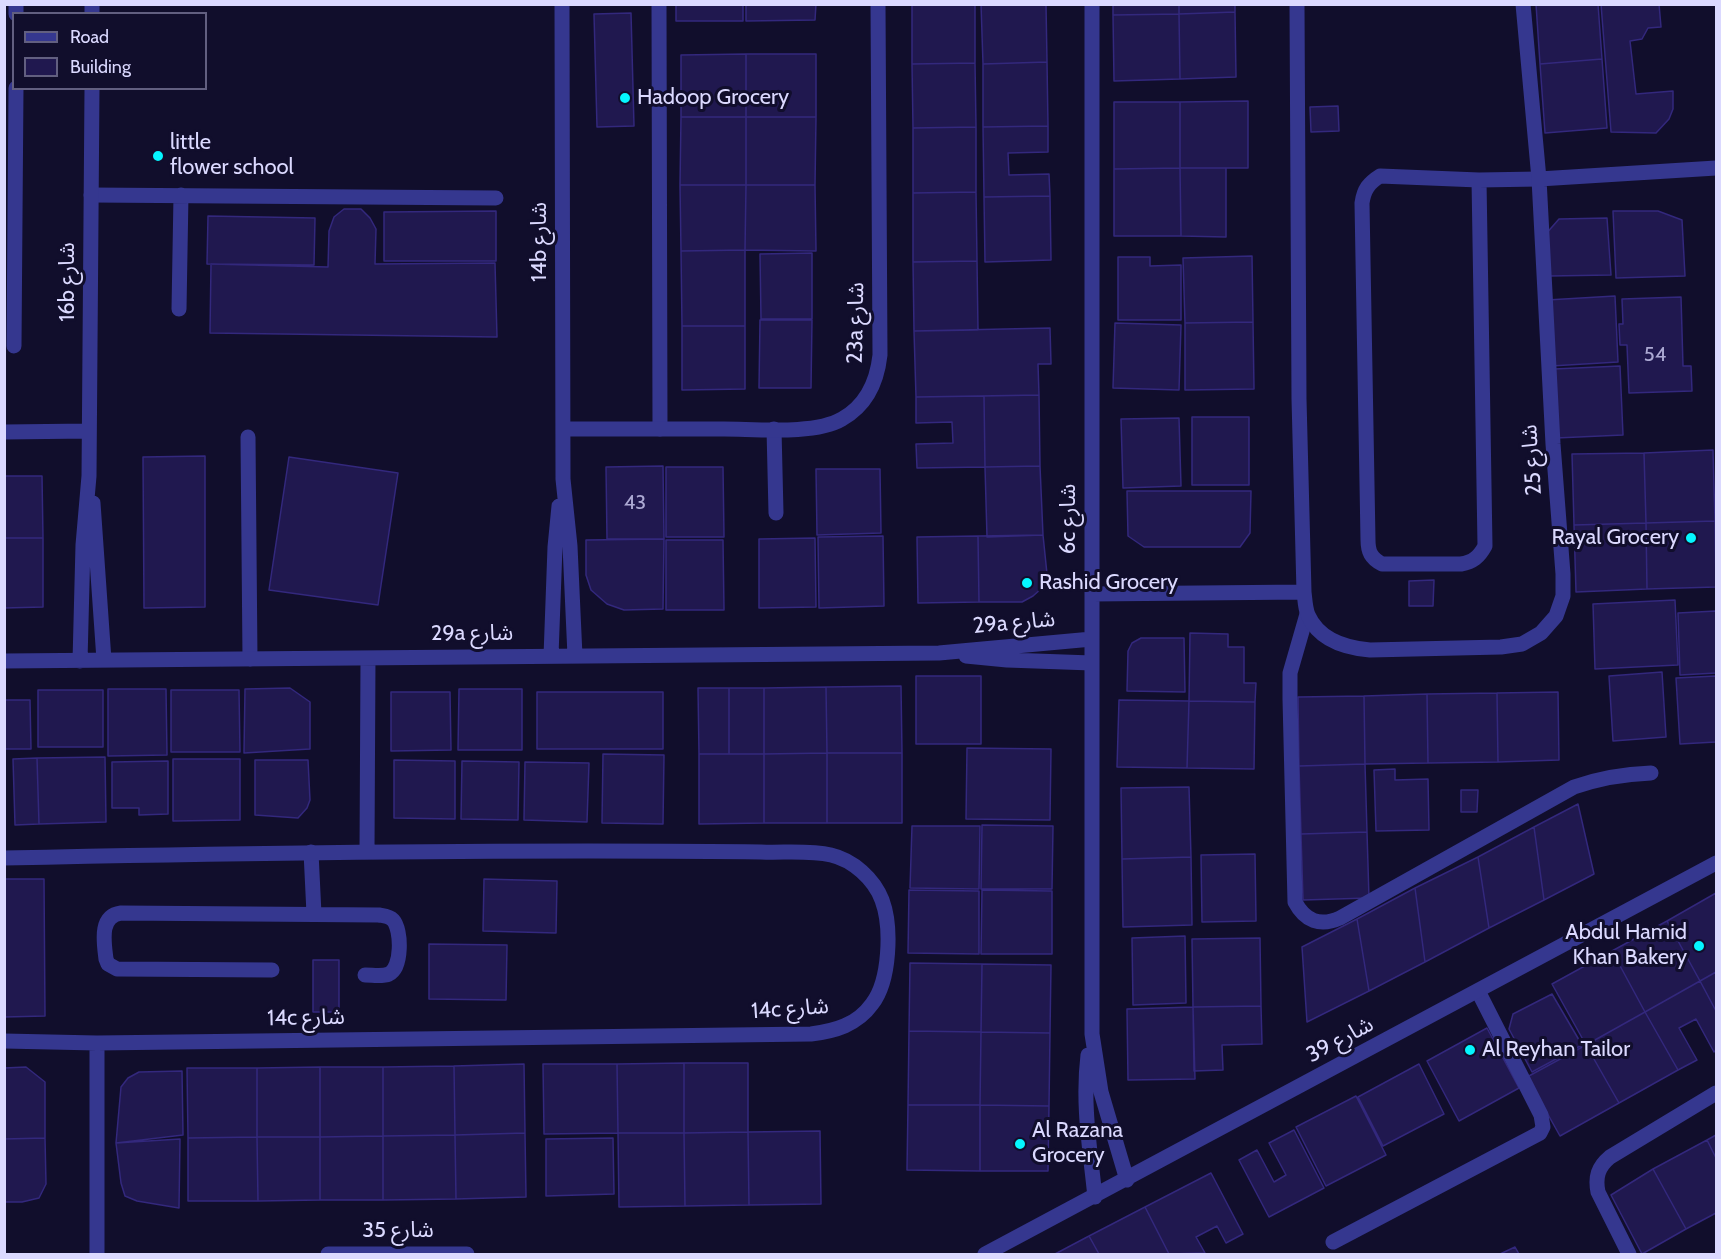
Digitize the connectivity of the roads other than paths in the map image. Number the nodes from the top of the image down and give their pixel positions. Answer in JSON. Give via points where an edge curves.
{"nodes":[{"id":1,"x":562,"y":4,"type":"edge"},
{"id":2,"x":659,"y":4,"type":"edge"},
{"id":3,"x":878,"y":4,"type":"edge"},
{"id":4,"x":1092,"y":4,"type":"edge"},
{"id":5,"x":1297,"y":4,"type":"edge"},
{"id":6,"x":1523,"y":4,"type":"edge"},
{"id":7,"x":16,"y":90,"type":"edge"},
{"id":8,"x":92,"y":90,"type":"edge"},
{"id":9,"x":1716,"y":168,"type":"edge"},
{"id":10,"x":1539,"y":179,"type":"junction"},
{"id":11,"x":1479,"y":180,"type":"junction"},
{"id":12,"x":91,"y":195,"type":"junction"},
{"id":13,"x":181,"y":195,"type":"junction"},
{"id":14,"x":496,"y":198,"type":"dead end"},
{"id":15,"x":179,"y":309,"type":"dead end"},
{"id":16,"x":14,"y":346,"type":"dead end"},
{"id":17,"x":563,"y":429,"type":"junction"},
{"id":18,"x":660,"y":429,"type":"junction"},
{"id":19,"x":774,"y":429,"type":"junction"},
{"id":20,"x":89,"y":431,"type":"junction"},
{"id":21,"x":4,"y":432,"type":"edge"},
{"id":22,"x":248,"y":437,"type":"dead end"},
{"id":23,"x":89,"y":476,"type":"junction"},
{"id":24,"x":563,"y":479,"type":"junction"},
{"id":25,"x":776,"y":513,"type":"dead end"},
{"id":26,"x":1304,"y":592,"type":"junction"},
{"id":27,"x":1092,"y":594,"type":"junction"},
{"id":28,"x":1307,"y":614,"type":"junction"},
{"id":29,"x":1092,"y":639,"type":"junction"},
{"id":30,"x":939,"y":653,"type":"junction"},
{"id":31,"x":551,"y":656,"type":"junction"},
{"id":32,"x":575,"y":656,"type":"junction"},
{"id":33,"x":368,"y":658,"type":"junction"},
{"id":34,"x":250,"y":659,"type":"junction"},
{"id":35,"x":104,"y":660,"type":"junction"},
{"id":36,"x":4,"y":661,"type":"edge"},
{"id":37,"x":80,"y":661,"type":"junction"},
{"id":38,"x":1092,"y":663,"type":"junction"},
{"id":39,"x":1651,"y":773,"type":"dead end"},
{"id":40,"x":367,"y":851,"type":"junction"},
{"id":41,"x":311,"y":852,"type":"junction"},
{"id":42,"x":4,"y":858,"type":"edge"},
{"id":43,"x":1716,"y":863,"type":"edge"},
{"id":44,"x":314,"y":914,"type":"junction"},
{"id":45,"x":273,"y":970,"type":"dead end"},
{"id":46,"x":365,"y":975,"type":"dead end"},
{"id":47,"x":1478,"y":992,"type":"junction"},
{"id":48,"x":1092,"y":1034,"type":"junction"},
{"id":49,"x":4,"y":1041,"type":"edge"},
{"id":50,"x":97,"y":1043,"type":"junction"},
{"id":51,"x":1716,"y":1093,"type":"edge"},
{"id":52,"x":1127,"y":1180,"type":"junction"},
{"id":53,"x":1095,"y":1197,"type":"junction"},
{"id":54,"x":1334,"y":1242,"type":"dead end"},
{"id":55,"x":97,"y":1254,"type":"edge"},
{"id":56,"x":328,"y":1254,"type":"edge"},
{"id":57,"x":467,"y":1254,"type":"edge"},
{"id":58,"x":985,"y":1254,"type":"edge"},
{"id":59,"x":1629,"y":1254,"type":"edge"}],
"edges":[{"from":1,"to":17,"type":"street","name":"14b شارع"},
{"from":2,"to":18,"type":"street"},
{"from":3,"to":19,"type":"street","name":"23a شارع","via":[[878,375],[870,393],[841,420],[823,426]]},
{"from":4,"to":27,"type":"street","name":"6c شارع"},
{"from":5,"to":26,"type":"street"},
{"from":6,"to":10,"type":"street","name":"شارع 25"},
{"from":7,"to":16,"type":"street"},
{"from":8,"to":12,"type":"street","name":"16b شارع"},
{"from":9,"to":10,"type":"street"},
{"from":10,"to":11,"type":"street"},
{"from":10,"to":28,"type":"street","name":"شارع 25","via":[[1563,574],[1563,596],[1556,616],[1541,633],[1522,644],[1370,650],[1332,641]]},
{"from":11,"to":11,"type":"street","via":[[1380,176],[1364,191],[1368,550],[1382,564],[1461,564],[1471,562],[1485,546]]},
{"from":12,"to":13,"type":"street"},
{"from":12,"to":20,"type":"street","name":"16b شارع"},
{"from":13,"to":14,"type":"street"},
{"from":13,"to":15,"type":"street"},
{"from":17,"to":18,"type":"street","name":"23a شارع"},
{"from":17,"to":24,"type":"street","name":"14b شارع"},
{"from":18,"to":19,"type":"street","name":"23a شارع"},
{"from":19,"to":25,"type":"street"},
{"from":20,"to":21,"type":"street"},
{"from":20,"to":23,"type":"street","name":"16b شارع"},
{"from":22,"to":34,"type":"street"},
{"from":23,"to":35,"type":"street","name":"16b شارع"},
{"from":23,"to":37,"type":"street","name":"16b شارع"},
{"from":24,"to":31,"type":"street","name":"14b شارع","via":[[555,548]]},
{"from":24,"to":32,"type":"street","name":"14b شارع"},
{"from":26,"to":27,"type":"street"},
{"from":26,"to":28,"type":"street"},
{"from":27,"to":29,"type":"street","name":"6c شارع"},
{"from":28,"to":39,"type":"street","via":[[1290,673],[1290,699],[1295,903],[1309,919],[1330,923],[1574,787],[1623,774]]},
{"from":29,"to":30,"type":"street","name":"29a شارع"},
{"from":29,"to":38,"type":"street","name":"6c شارع"},
{"from":30,"to":32,"type":"street","name":"29a شارع"},
{"from":30,"to":38,"type":"street","name":"29a شارع"},
{"from":31,"to":32,"type":"street","name":"29a شارع"},
{"from":31,"to":33,"type":"street","name":"29a شارع"},
{"from":33,"to":34,"type":"street","name":"29a شارع"},
{"from":33,"to":40,"type":"street"},
{"from":34,"to":35,"type":"street","name":"29a شارع"},
{"from":35,"to":37,"type":"street","name":"29a شارع"},
{"from":36,"to":37,"type":"street","name":"29a شارع"},
{"from":38,"to":48,"type":"street","name":"6c شارع"},
{"from":40,"to":41,"type":"street","name":"14c شارع"},
{"from":40,"to":50,"type":"street","name":"14c شارع","via":[[831,855],[853,865],[870,880],[882,900],[887,961],[883,984],[872,1005],[855,1021],[834,1031],[811,1034]]},
{"from":41,"to":42,"type":"street","name":"14c شارع"},
{"from":41,"to":44,"type":"street"},
{"from":43,"to":47,"type":"street","name":"شارع 39"},
{"from":44,"to":45,"type":"street","via":[[121,913],[111,916],[105,925],[106,959],[117,969]]},
{"from":44,"to":46,"type":"street","via":[[385,916],[394,921],[398,931],[398,965],[387,975]]},
{"from":47,"to":52,"type":"street","name":"شارع 39"},
{"from":47,"to":54,"type":"street","via":[[1541,1115],[1540,1133]]},
{"from":48,"to":52,"type":"street","name":"6c شارع","via":[[1101,1092]]},
{"from":48,"to":53,"type":"street","name":"6c شارع","via":[[1086,1115]]},
{"from":49,"to":50,"type":"street","name":"14c شارع"},
{"from":50,"to":55,"type":"street"},
{"from":51,"to":59,"type":"street","via":[[1610,1157],[1597,1172],[1598,1192]]},
{"from":52,"to":53,"type":"street","name":"شارع 39"},
{"from":53,"to":58,"type":"street","name":"شارع 39"},
{"from":56,"to":57,"type":"street","name":"شارع 35"}]}
